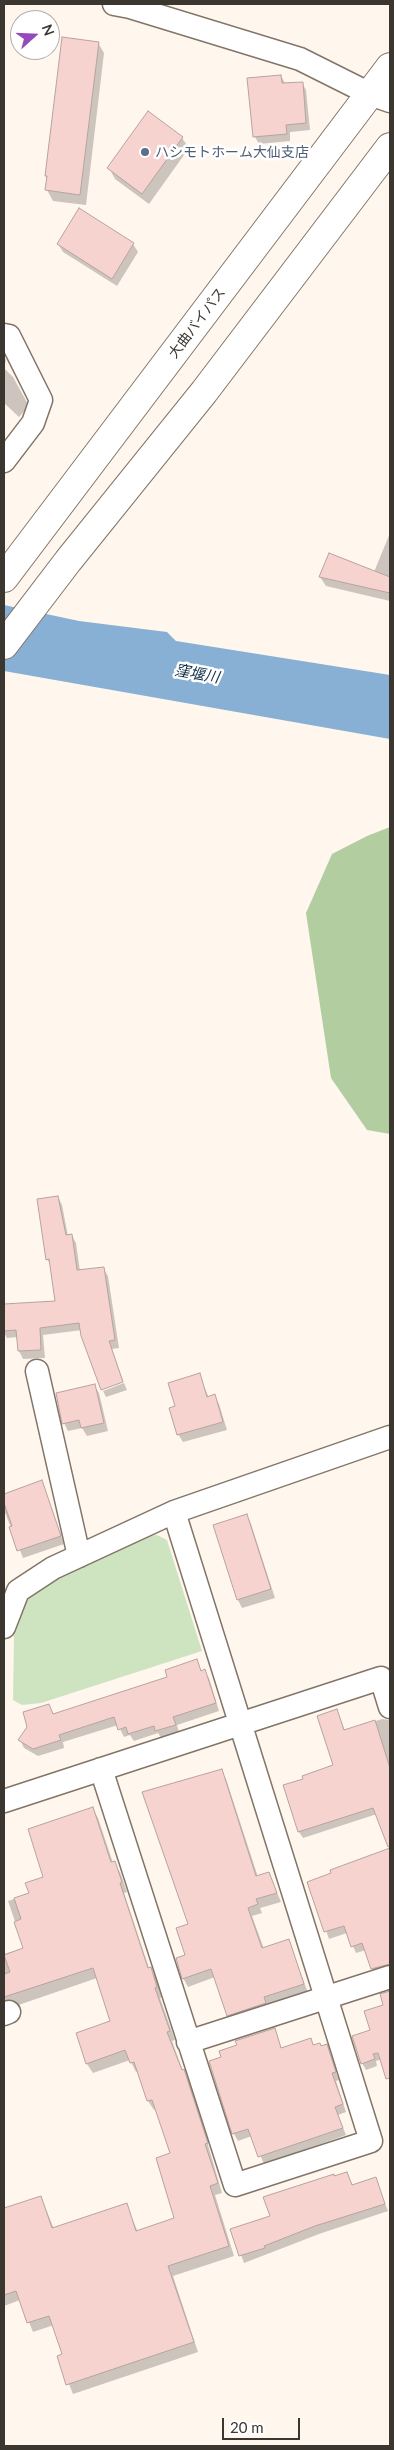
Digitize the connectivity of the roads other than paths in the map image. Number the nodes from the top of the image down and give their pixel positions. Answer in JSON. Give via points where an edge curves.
{"nodes":[{"id":1,"x":125,"y":5,"type":"edge"},
{"id":2,"x":390,"y":67,"type":"edge"},
{"id":3,"x":380,"y":98,"type":"edge"},
{"id":4,"x":390,"y":147,"type":"edge"},
{"id":5,"x":4,"y":335,"type":"edge"},
{"id":6,"x":4,"y":461,"type":"edge"},
{"id":7,"x":4,"y":578,"type":"edge"},
{"id":8,"x":4,"y":645,"type":"edge"},
{"id":9,"x":37,"y":1371,"type":"dead end"},
{"id":10,"x":390,"y":1437,"type":"edge"},
{"id":11,"x":174,"y":1512,"type":"junction"},
{"id":12,"x":79,"y":1556,"type":"junction"},
{"id":13,"x":4,"y":1627,"type":"edge"},
{"id":14,"x":390,"y":1706,"type":"edge"},
{"id":15,"x":242,"y":1723,"type":"junction"},
{"id":16,"x":101,"y":1769,"type":"junction"},
{"id":17,"x":4,"y":1801,"type":"edge"},
{"id":18,"x":390,"y":1976,"type":"edge"},
{"id":19,"x":325,"y":1997,"type":"junction"},
{"id":20,"x":188,"y":2042,"type":"junction"}],
"edges":[{"from":1,"to":3,"type":"street","via":[[300,59]]},
{"from":2,"to":3,"type":"highway","name":"大曲バイパス"},
{"from":3,"to":7,"type":"highway","name":"大曲バイパス"},
{"from":4,"to":8,"type":"highway","via":[[204,392]]},
{"from":5,"to":6,"type":"street","via":[[9,336],[42,400],[33,423]]},
{"from":9,"to":12,"type":"street"},
{"from":10,"to":11,"type":"street"},
{"from":11,"to":12,"type":"street"},
{"from":11,"to":15,"type":"street"},
{"from":12,"to":13,"type":"street","via":[[53,1568],[18,1591]]},
{"from":14,"to":15,"type":"street","via":[[381,1678]]},
{"from":15,"to":16,"type":"street"},
{"from":15,"to":19,"type":"street"},
{"from":16,"to":17,"type":"street"},
{"from":16,"to":20,"type":"street"},
{"from":18,"to":19,"type":"street"},
{"from":19,"to":20,"type":"street"},
{"from":19,"to":20,"type":"street","via":[[371,2141],[235,2185]]}]}
